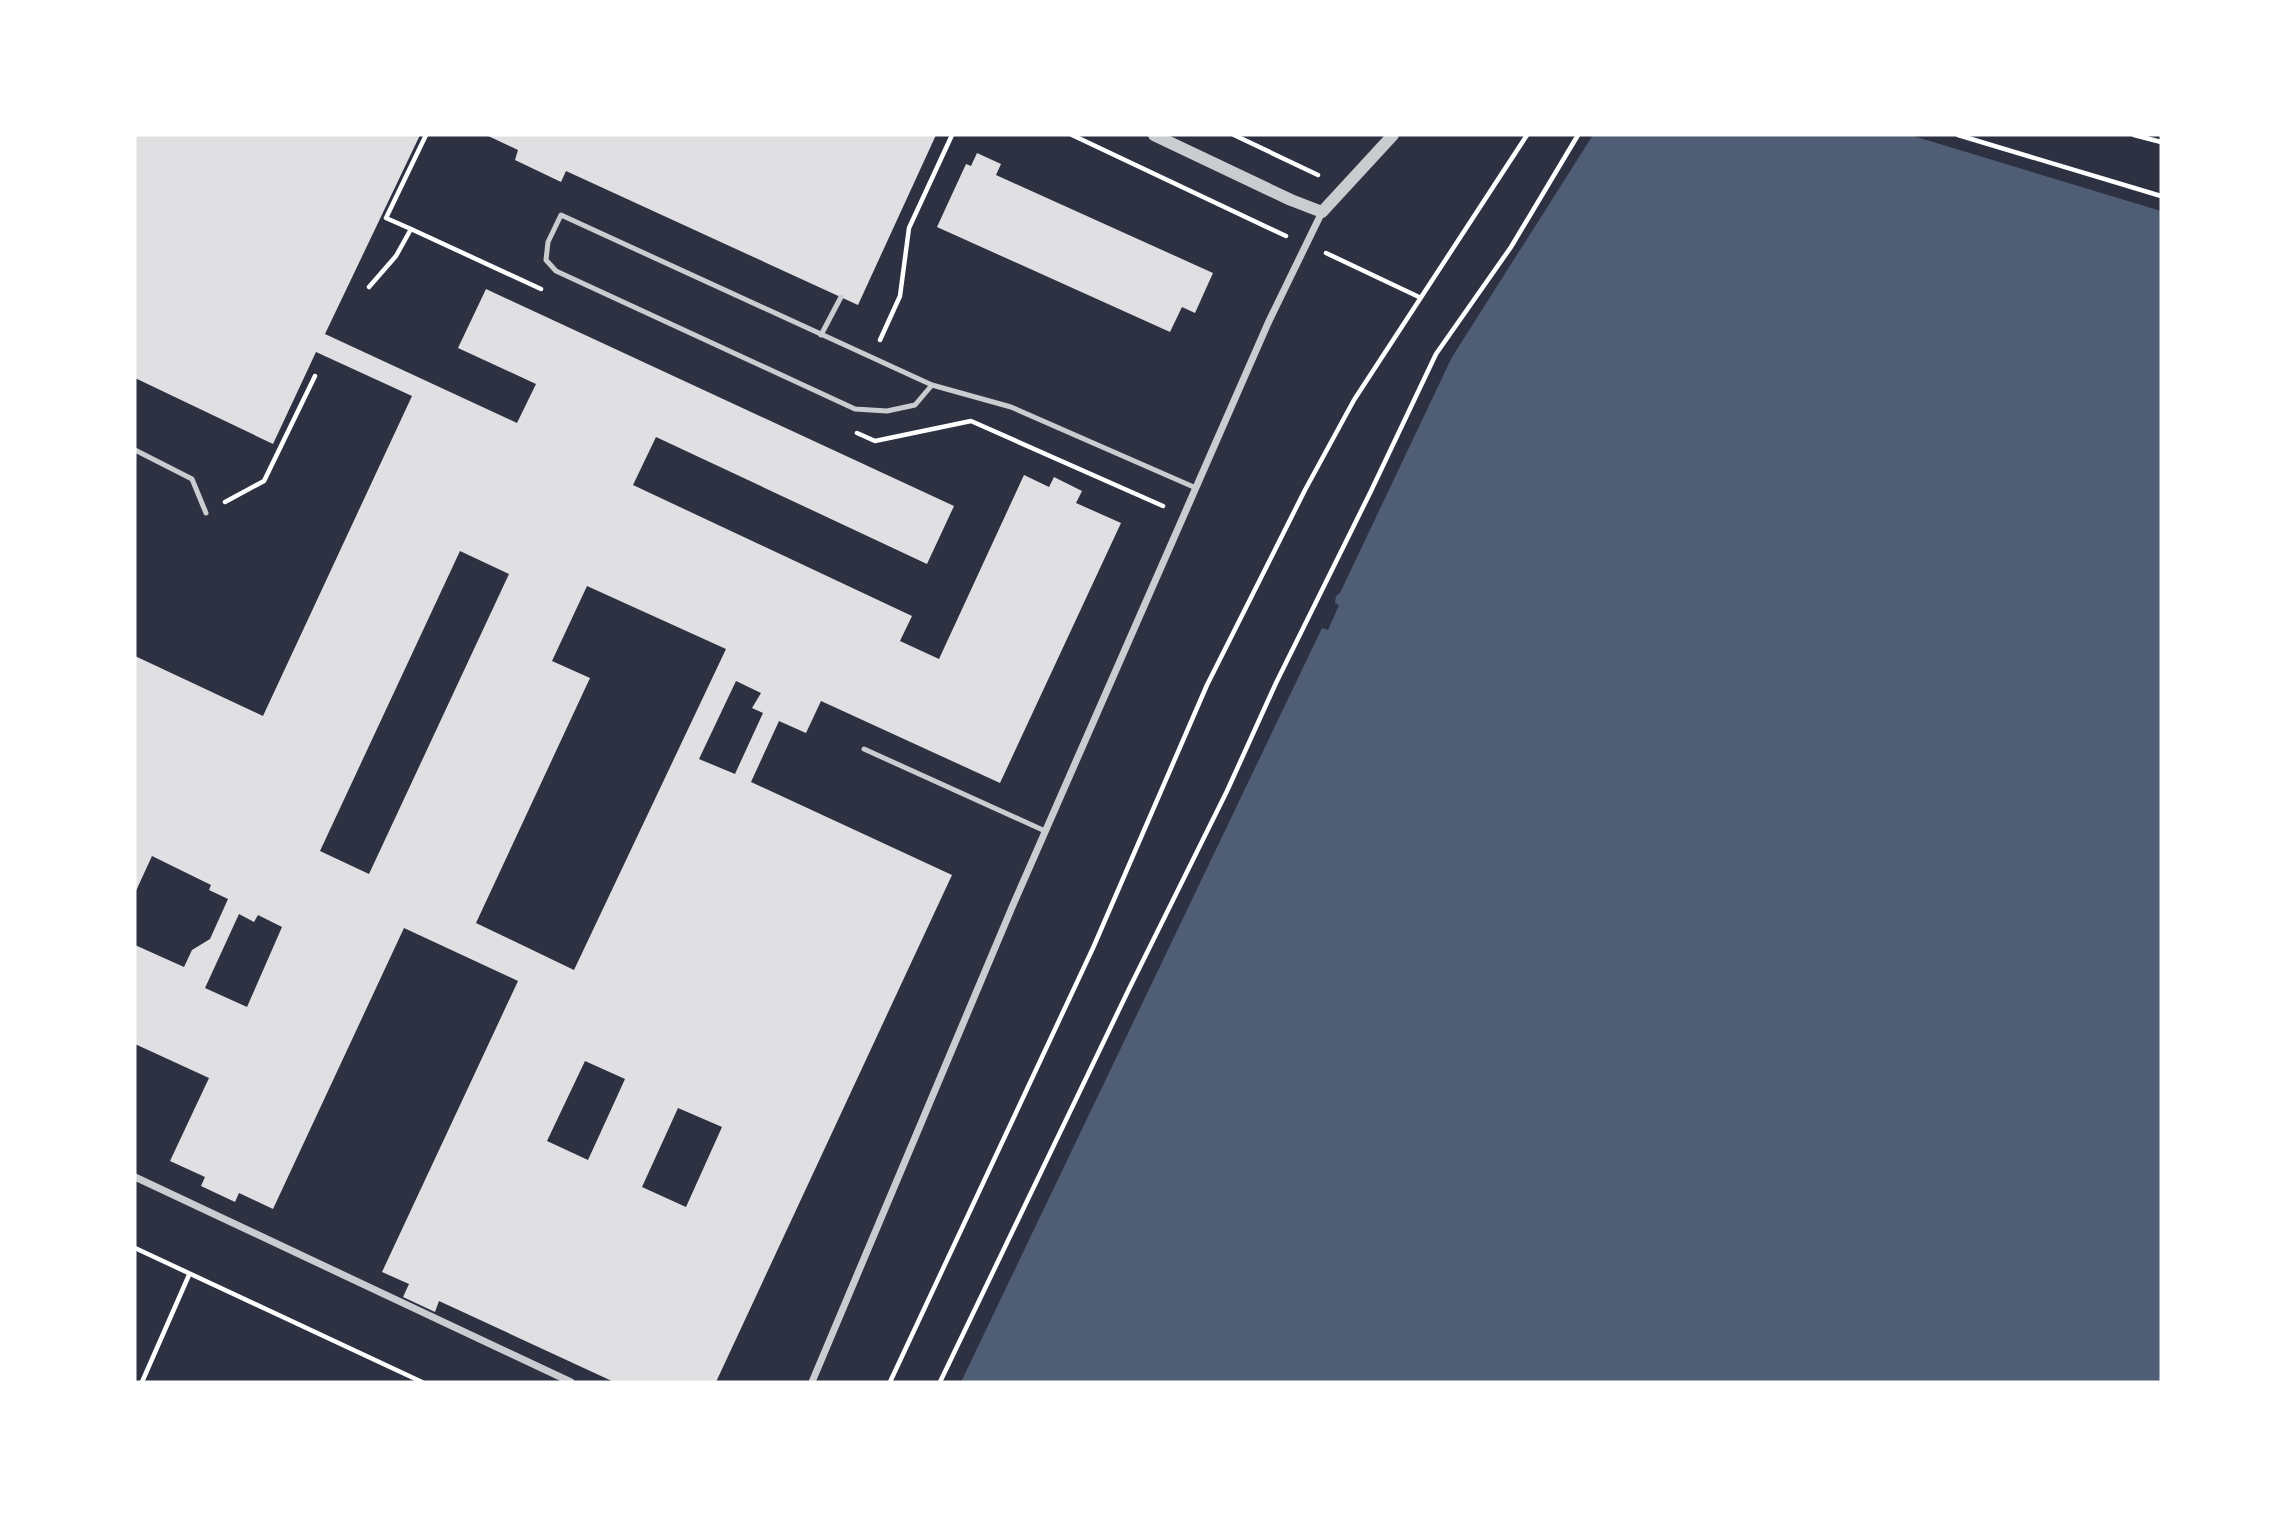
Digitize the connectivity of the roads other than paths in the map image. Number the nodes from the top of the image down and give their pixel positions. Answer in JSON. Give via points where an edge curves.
{"nodes":[{"id":1,"x":1154,"y":135,"type":"edge"},
{"id":2,"x":1393,"y":135,"type":"edge"},
{"id":3,"x":1322,"y":212,"type":"junction"},
{"id":4,"x":841,"y":297,"type":"dead end"},
{"id":5,"x":821,"y":335,"type":"junction"},
{"id":6,"x":932,"y":385,"type":"junction"},
{"id":7,"x":135,"y":450,"type":"edge"},
{"id":8,"x":1196,"y":488,"type":"junction"},
{"id":9,"x":206,"y":513,"type":"road end"},
{"id":10,"x":864,"y":749,"type":"dead end"},
{"id":11,"x":1045,"y":831,"type":"junction"},
{"id":12,"x":135,"y":1177,"type":"edge"},
{"id":13,"x":571,"y":1382,"type":"edge"},
{"id":14,"x":812,"y":1382,"type":"edge"}],
"edges":[{"from":1,"to":3,"type":"street"},
{"from":2,"to":3,"type":"street"},
{"from":3,"to":8,"type":"street"},
{"from":4,"to":5,"type":"lane"},
{"from":5,"to":6,"type":"lane"},
{"from":5,"to":6,"type":"lane","via":[[561,215],[548,242],[546,260],[556,271],[855,409],[887,411],[915,405]]},
{"from":6,"to":8,"type":"lane","via":[[1011,407]]},
{"from":7,"to":9,"type":"lane","via":[[192,479]]},
{"from":8,"to":11,"type":"street"},
{"from":10,"to":11,"type":"lane"},
{"from":11,"to":14,"type":"street"},
{"from":12,"to":13,"type":"street"}]}
